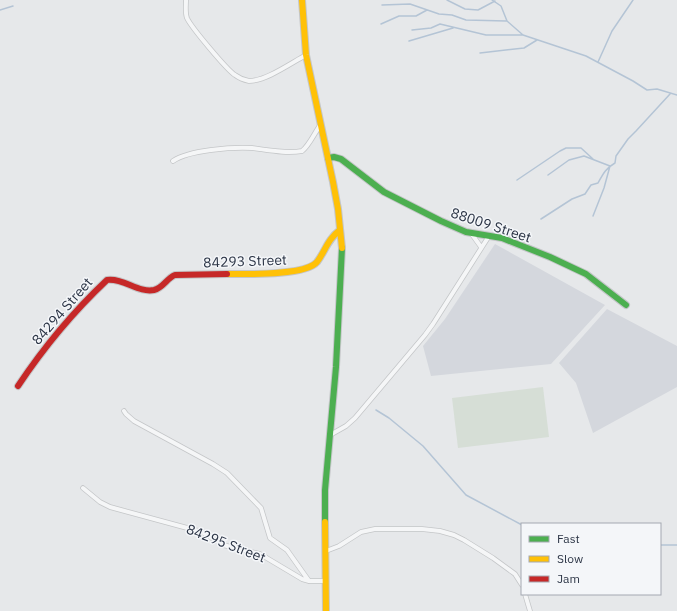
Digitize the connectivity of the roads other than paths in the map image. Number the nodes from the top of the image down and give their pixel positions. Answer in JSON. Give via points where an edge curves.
{"nodes":[{"id":1,"x":186,"y":0,"type":"edge"},
{"id":2,"x":302,"y":0,"type":"edge"},
{"id":3,"x":306,"y":56,"type":"junction"},
{"id":4,"x":320,"y":124,"type":"junction"},
{"id":5,"x":328,"y":158,"type":"junction"},
{"id":6,"x":173,"y":162,"type":"dead end"},
{"id":7,"x":340,"y":230,"type":"junction"},
{"id":8,"x":471,"y":233,"type":"junction"},
{"id":9,"x":489,"y":236,"type":"junction"},
{"id":10,"x":481,"y":247,"type":"junction"},
{"id":11,"x":160,"y":288,"type":"joint"},
{"id":12,"x":626,"y":306,"type":"dead end"},
{"id":13,"x":18,"y":386,"type":"dead end"},
{"id":14,"x":124,"y":410,"type":"dead end"},
{"id":15,"x":330,"y":435,"type":"junction"},
{"id":16,"x":83,"y":488,"type":"dead end"},
{"id":17,"x":326,"y":551,"type":"junction"},
{"id":18,"x":325,"y":581,"type":"junction"},
{"id":19,"x":309,"y":582,"type":"junction"},
{"id":20,"x":521,"y":583,"type":"edge"},
{"id":21,"x":525,"y":595,"type":"edge"},
{"id":22,"x":326,"y":611,"type":"edge"},
{"id":23,"x":530,"y":611,"type":"edge"}],
"edges":[{"from":1,"to":3,"type":"street","via":[[186,12],[190,23],[226,68],[243,80],[250,81],[266,76]]},
{"from":2,"to":3,"type":"street"},
{"from":3,"to":4,"type":"street"},
{"from":4,"to":5,"type":"street"},
{"from":4,"to":6,"type":"street","via":[[302,151],[241,148],[186,155]]},
{"from":5,"to":7,"type":"street"},
{"from":5,"to":8,"type":"street","name":"88009 Street","via":[[341,159],[384,192]]},
{"from":7,"to":11,"type":"street","name":"84293 Street","via":[[332,236],[316,263],[302,269],[277,274],[175,275],[167,279]]},
{"from":7,"to":15,"type":"street","via":[[340,291]]},
{"from":8,"to":9,"type":"street","name":"88009 Street"},
{"from":8,"to":10,"type":"street"},
{"from":9,"to":10,"type":"street"},
{"from":9,"to":12,"type":"street","name":"88009 Street","via":[[513,242],[586,274]]},
{"from":10,"to":15,"type":"street","via":[[434,324],[355,418]]},
{"from":11,"to":13,"type":"street","name":"84294 Street","via":[[147,290],[112,278],[107,280],[68,320],[31,365]]},
{"from":14,"to":19,"type":"street","via":[[134,421],[227,473],[261,508],[270,538],[287,550]]},
{"from":15,"to":17,"type":"street","via":[[326,490]]},
{"from":16,"to":19,"type":"street","name":"84295 Street","via":[[110,507],[202,532],[223,545],[264,556]]},
{"from":17,"to":18,"type":"street"},
{"from":17,"to":20,"type":"street","via":[[361,532],[374,529],[440,531],[454,535],[488,555],[515,574]]},
{"from":18,"to":19,"type":"street"},
{"from":18,"to":22,"type":"street"},
{"from":21,"to":23,"type":"street"}]}
